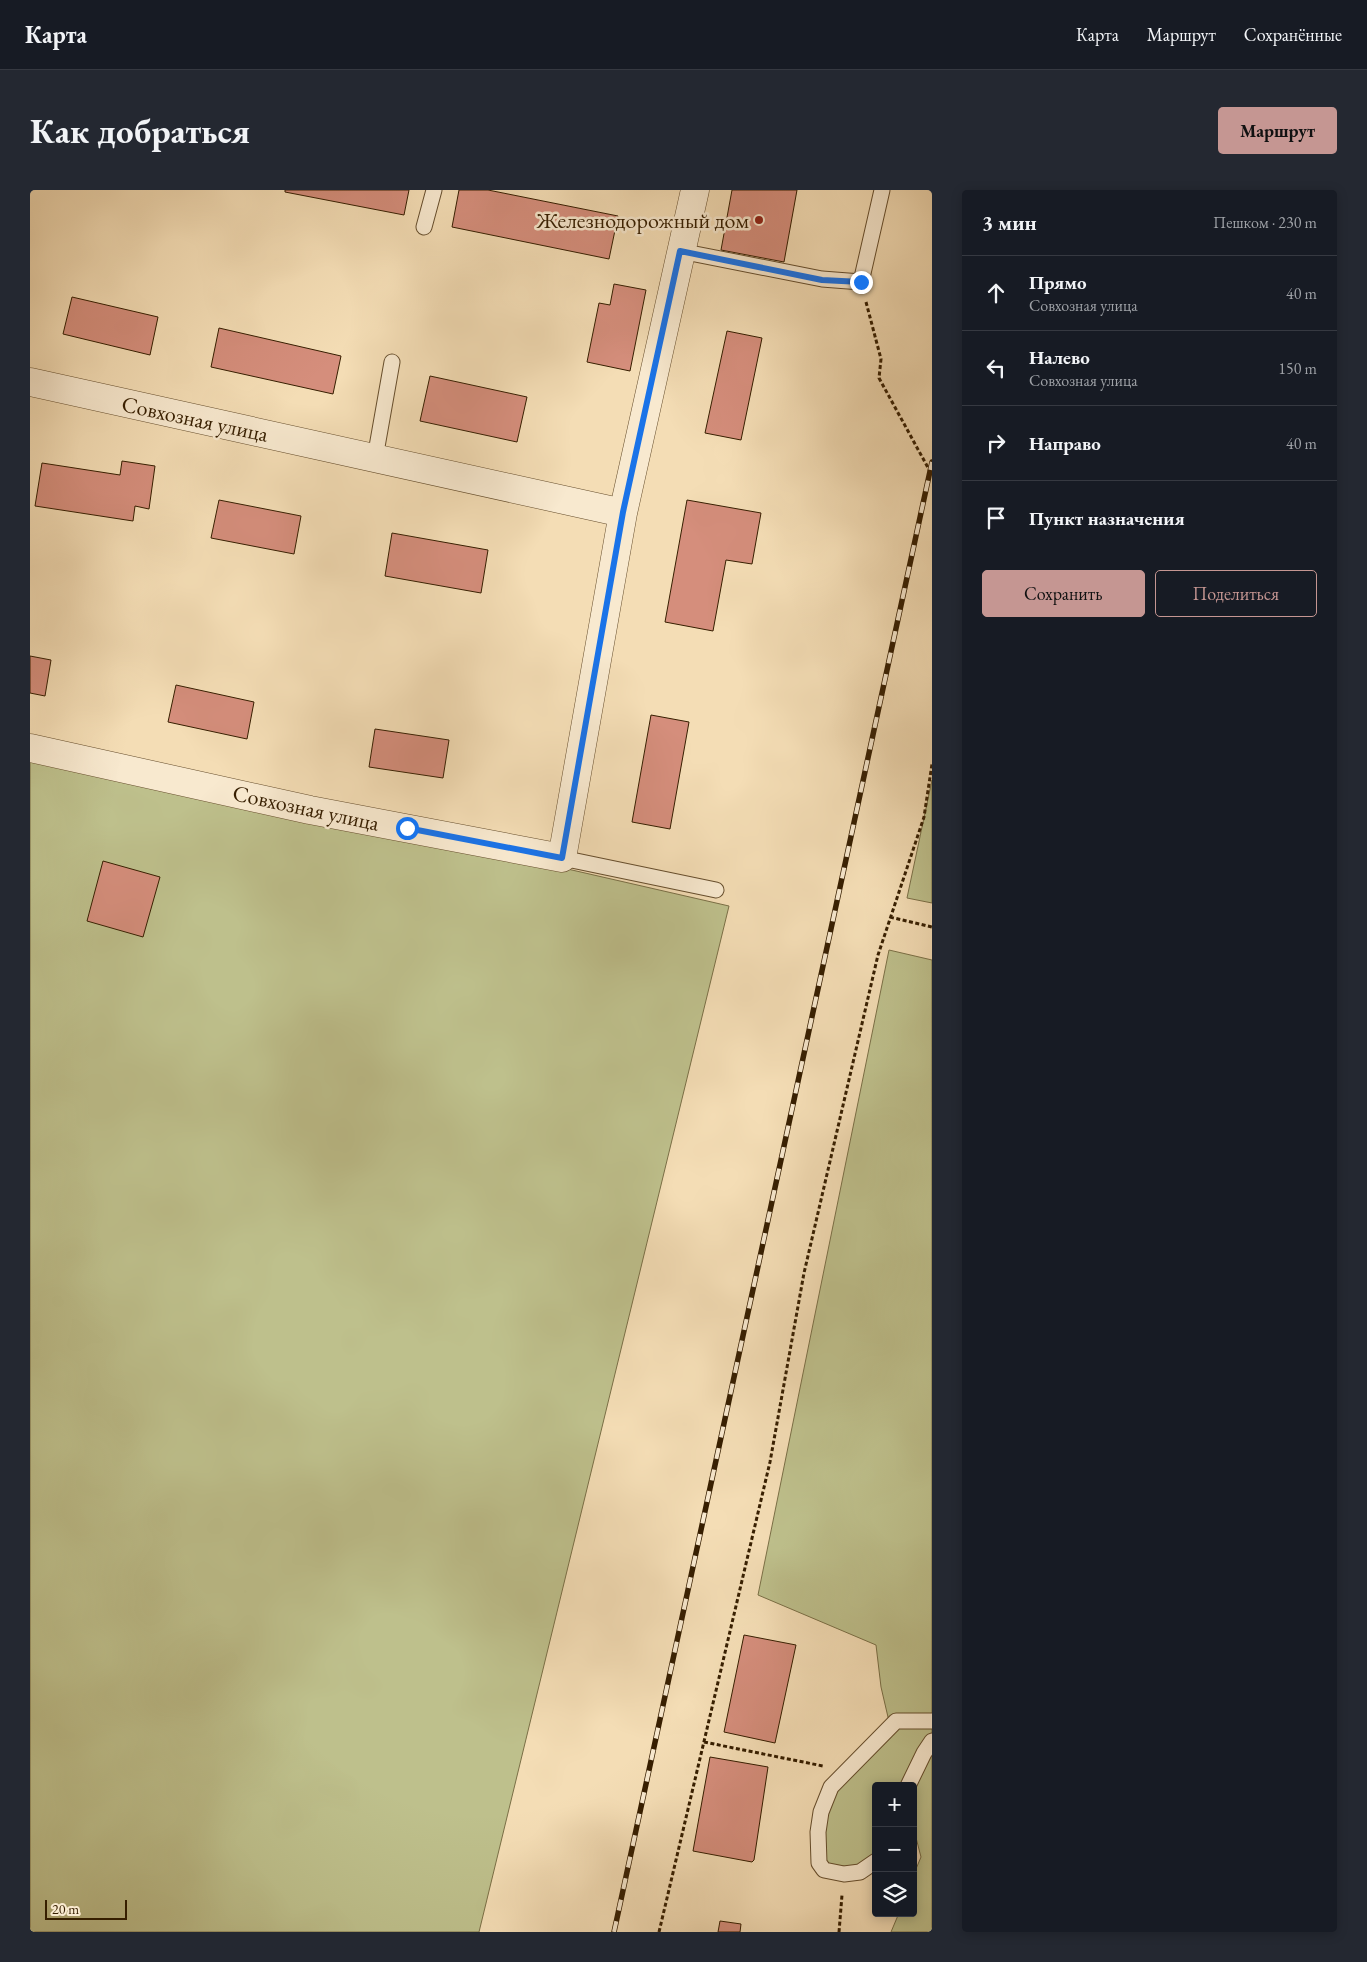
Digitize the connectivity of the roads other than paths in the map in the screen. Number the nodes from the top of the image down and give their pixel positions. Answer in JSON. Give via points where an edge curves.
{"nodes":[{"id":1,"x":434,"y":190,"type":"edge"},
{"id":2,"x":695,"y":190,"type":"edge"},
{"id":3,"x":882,"y":190,"type":"edge"},
{"id":4,"x":424,"y":227,"type":"dead end"},
{"id":5,"x":680,"y":251,"type":"junction"},
{"id":6,"x":392,"y":362,"type":"dead end"},
{"id":7,"x":30,"y":382,"type":"edge"},
{"id":8,"x":375,"y":458,"type":"junction"},
{"id":9,"x":623,"y":512,"type":"junction"},
{"id":10,"x":30,"y":748,"type":"edge"},
{"id":11,"x":562,"y":858,"type":"junction"},
{"id":12,"x":716,"y":890,"type":"dead end"},
{"id":13,"x":932,"y":1721,"type":"edge"},
{"id":14,"x":932,"y":1741,"type":"edge"},
{"id":15,"x":910,"y":1782,"type":"edge"},
{"id":16,"x":872,"y":1864,"type":"edge"}],
"edges":[{"from":1,"to":4,"type":"lane"},
{"from":2,"to":5,"type":"street"},
{"from":3,"to":5,"type":"lane","via":[[861,282],[822,280]]},
{"from":5,"to":9,"type":"street"},
{"from":6,"to":8,"type":"lane"},
{"from":7,"to":8,"type":"street","name":"Совхозная улица"},
{"from":8,"to":9,"type":"street","name":"Совхозная улица"},
{"from":9,"to":11,"type":"street"},
{"from":10,"to":11,"type":"street","name":"Совхозная улица","via":[[310,810]]},
{"from":11,"to":12,"type":"lane"},
{"from":13,"to":16,"type":"lane","via":[[896,1721],[831,1787],[821,1812],[817,1841],[819,1864],[824,1870],[844,1874],[860,1872]]},
{"from":14,"to":15,"type":"lane"}]}
